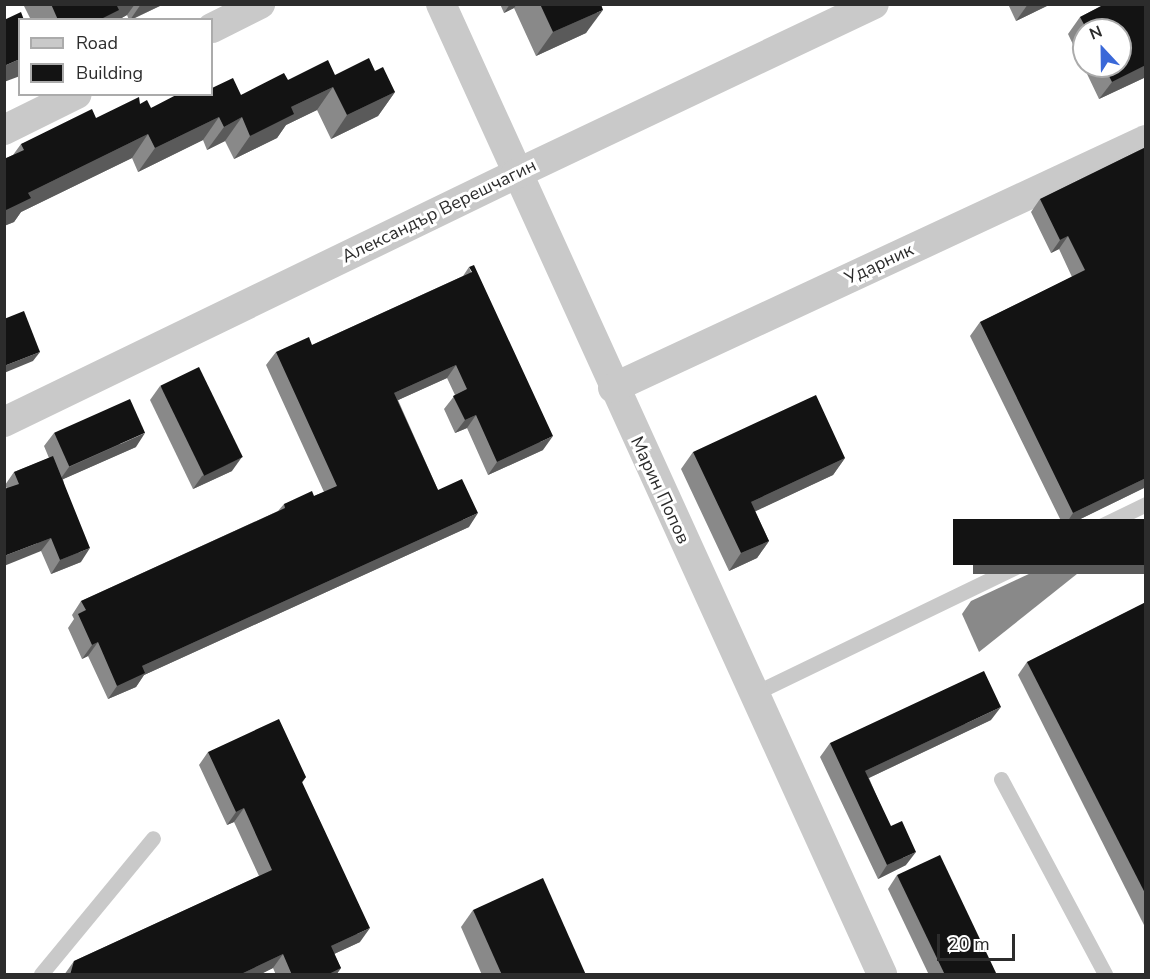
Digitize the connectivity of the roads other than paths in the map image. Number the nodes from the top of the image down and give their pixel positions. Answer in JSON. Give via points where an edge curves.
{"nodes":[{"id":1,"x":260,"y":4,"type":"edge"},
{"id":2,"x":441,"y":4,"type":"edge"},
{"id":3,"x":874,"y":4,"type":"edge"},
{"id":4,"x":213,"y":28,"type":"edge"},
{"id":5,"x":73,"y":96,"type":"edge"},
{"id":6,"x":4,"y":130,"type":"edge"},
{"id":7,"x":1146,"y":140,"type":"edge"},
{"id":8,"x":516,"y":174,"type":"junction"},
{"id":9,"x":613,"y":388,"type":"junction"},
{"id":10,"x":5,"y":422,"type":"edge"},
{"id":11,"x":1146,"y":504,"type":"edge"},
{"id":12,"x":753,"y":694,"type":"junction"},
{"id":13,"x":1001,"y":779,"type":"dead end"},
{"id":14,"x":153,"y":838,"type":"dead end"},
{"id":15,"x":41,"y":975,"type":"edge"},
{"id":16,"x":882,"y":975,"type":"edge"},
{"id":17,"x":1105,"y":975,"type":"edge"}],
"edges":[{"from":1,"to":4,"type":"street"},
{"from":2,"to":8,"type":"street","name":"Марин Попов"},
{"from":3,"to":8,"type":"street","name":"Александър Верешчагин"},
{"from":5,"to":6,"type":"street"},
{"from":7,"to":9,"type":"street","name":"Ударник"},
{"from":8,"to":9,"type":"street","name":"Марин Попов"},
{"from":8,"to":10,"type":"street","name":"Александър Верешчагин"},
{"from":9,"to":12,"type":"street","name":"Марин Попов"},
{"from":11,"to":12,"type":"lane"},
{"from":12,"to":16,"type":"street","name":"Марин Попов"},
{"from":13,"to":17,"type":"lane"},
{"from":14,"to":15,"type":"lane"}]}
